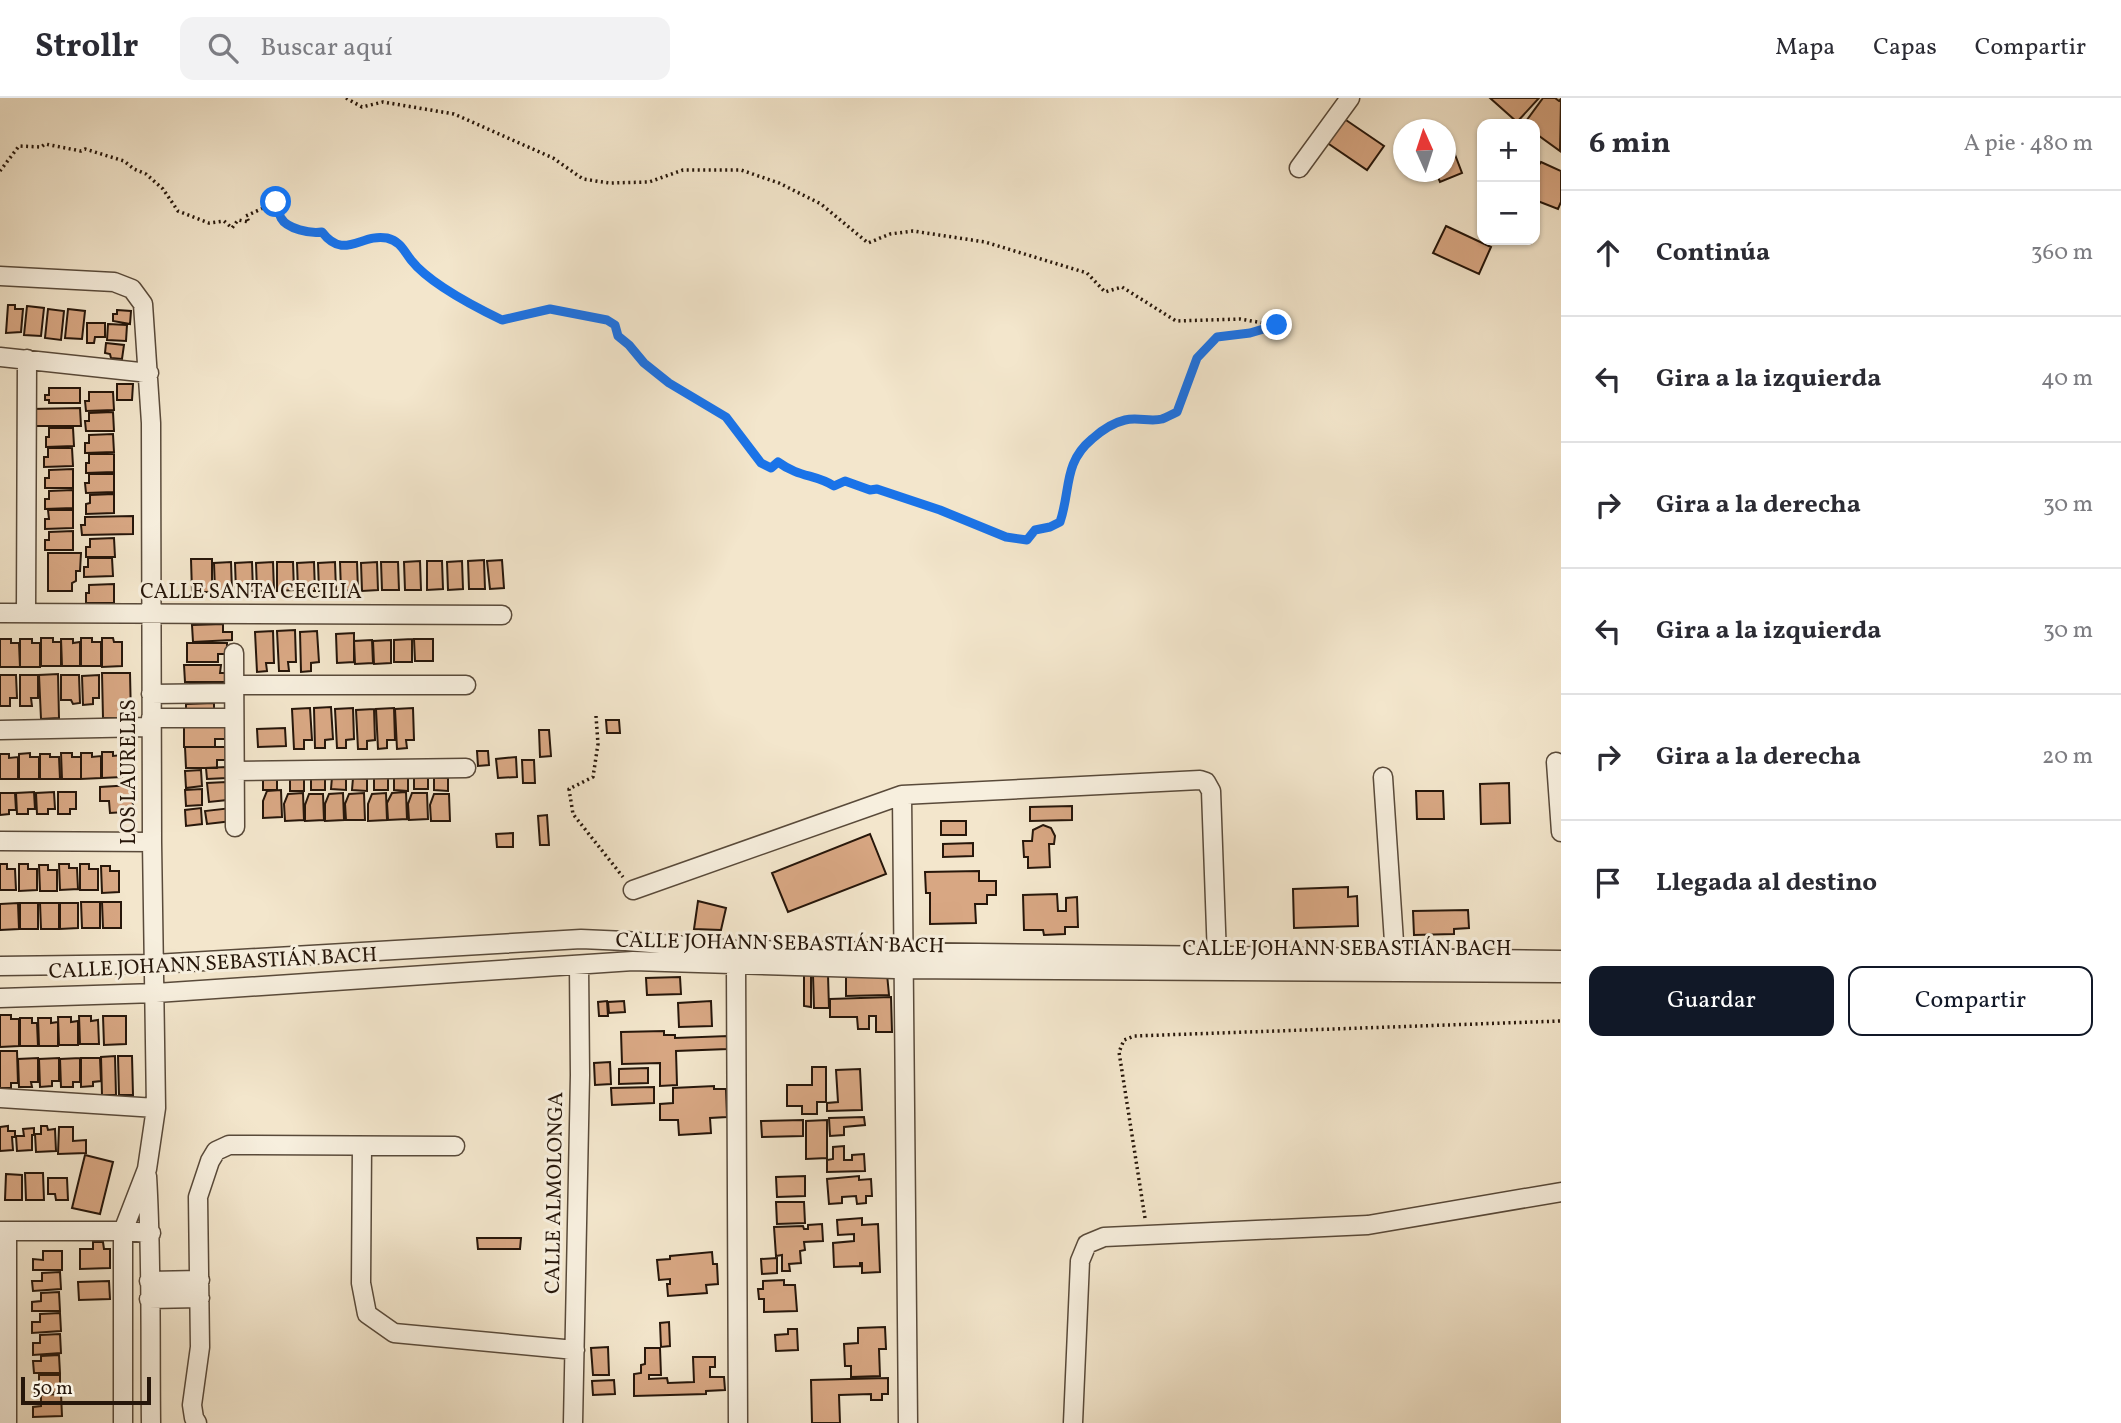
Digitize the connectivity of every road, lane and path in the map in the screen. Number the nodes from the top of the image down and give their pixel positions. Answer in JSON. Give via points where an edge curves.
{"nodes":[{"id":1,"x":346,"y":98,"type":"edge"},
{"id":2,"x":1350,"y":98,"type":"edge"},
{"id":3,"x":1299,"y":168,"type":"dead end"},
{"id":4,"x":0,"y":172,"type":"edge"},
{"id":5,"x":0,"y":276,"type":"edge"},
{"id":6,"x":0,"y":357,"type":"edge"},
{"id":7,"x":27,"y":359,"type":"junction"},
{"id":8,"x":149,"y":373,"type":"junction"},
{"id":9,"x":0,"y":613,"type":"edge"},
{"id":10,"x":26,"y":613,"type":"junction"},
{"id":11,"x":151,"y":614,"type":"junction"},
{"id":12,"x":502,"y":615,"type":"dead end"},
{"id":13,"x":234,"y":653,"type":"dead end"},
{"id":14,"x":466,"y":685,"type":"dead end"},
{"id":15,"x":234,"y":689,"type":"junction"},
{"id":16,"x":151,"y":694,"type":"junction"},
{"id":17,"x":596,"y":716,"type":"dead end"},
{"id":18,"x":234,"y":718,"type":"junction"},
{"id":19,"x":151,"y":723,"type":"junction"},
{"id":20,"x":0,"y":730,"type":"edge"},
{"id":21,"x":1556,"y":762,"type":"dead end"},
{"id":22,"x":466,"y":768,"type":"dead end"},
{"id":23,"x":235,"y":771,"type":"junction"},
{"id":24,"x":1383,"y":777,"type":"dead end"},
{"id":25,"x":902,"y":795,"type":"junction"},
{"id":26,"x":235,"y":827,"type":"dead end"},
{"id":27,"x":1561,"y":832,"type":"edge"},
{"id":28,"x":0,"y":841,"type":"edge"},
{"id":29,"x":152,"y":842,"type":"junction"},
{"id":30,"x":633,"y":890,"type":"joint"},
{"id":31,"x":1217,"y":957,"type":"junction"},
{"id":32,"x":1395,"y":957,"type":"junction"},
{"id":33,"x":1561,"y":960,"type":"edge"},
{"id":34,"x":905,"y":961,"type":"junction"},
{"id":35,"x":155,"y":964,"type":"junction"},
{"id":36,"x":736,"y":964,"type":"junction"},
{"id":37,"x":579,"y":965,"type":"junction"},
{"id":38,"x":0,"y":966,"type":"edge"},
{"id":39,"x":1561,"y":973,"type":"edge"},
{"id":40,"x":156,"y":993,"type":"junction"},
{"id":41,"x":0,"y":998,"type":"edge"},
{"id":42,"x":1561,"y":1021,"type":"edge"},
{"id":43,"x":0,"y":1098,"type":"edge"},
{"id":44,"x":156,"y":1108,"type":"junction"},
{"id":45,"x":362,"y":1146,"type":"junction"},
{"id":46,"x":455,"y":1146,"type":"dead end"},
{"id":47,"x":147,"y":1169,"type":"junction"},
{"id":48,"x":1561,"y":1192,"type":"edge"},
{"id":49,"x":4,"y":1231,"type":"edge"},
{"id":50,"x":123,"y":1231,"type":"junction"},
{"id":51,"x":151,"y":1233,"type":"junction"},
{"id":52,"x":1147,"y":1234,"type":"junction"},
{"id":53,"x":200,"y":1289,"type":"junction"},
{"id":54,"x":149,"y":1290,"type":"junction"},
{"id":55,"x":575,"y":1350,"type":"junction"},
{"id":56,"x":7,"y":1423,"type":"edge"},
{"id":57,"x":123,"y":1423,"type":"edge"},
{"id":58,"x":151,"y":1423,"type":"edge"},
{"id":59,"x":197,"y":1423,"type":"edge"},
{"id":60,"x":573,"y":1423,"type":"edge"},
{"id":61,"x":738,"y":1423,"type":"edge"},
{"id":62,"x":908,"y":1423,"type":"edge"},
{"id":63,"x":1073,"y":1423,"type":"edge"}],
"edges":[{"from":1,"to":4,"type":"path","via":[[362,107],[383,102],[454,114],[553,158],[583,179],[649,182],[683,170],[741,170],[821,204],[868,243],[913,231],[985,242],[1087,272],[1105,292],[1122,287],[1176,321],[1240,319],[1277,325],[1217,337],[1197,358],[1177,412],[1161,419],[1127,419],[1096,435],[1072,463],[1060,522],[1035,530],[1027,540],[1016,539],[877,489],[845,481],[834,486],[792,472],[778,462],[771,468],[761,463],[726,417],[644,363],[607,320],[550,309],[502,320],[430,279],[405,248],[387,238],[338,246],[322,232],[312,234],[284,222],[276,202],[246,216],[249,222],[238,220],[232,228],[224,221],[209,223],[178,211],[146,174],[124,161],[85,149],[19,146]]},
{"from":2,"to":3,"type":"street"},
{"from":5,"to":8,"type":"street","name":"LOS LAURELES","via":[[114,282],[132,289],[143,304]]},
{"from":6,"to":7,"type":"street"},
{"from":7,"to":8,"type":"street"},
{"from":7,"to":10,"type":"street"},
{"from":8,"to":11,"type":"street","name":"LOS LAURELES"},
{"from":9,"to":10,"type":"street","name":"CALLE SANTA CECILIA"},
{"from":10,"to":11,"type":"street","name":"CALLE SANTA CECILIA"},
{"from":11,"to":12,"type":"street","name":"CALLE SANTA CECILIA"},
{"from":11,"to":16,"type":"street","name":"LOS LAURELES"},
{"from":13,"to":15,"type":"street"},
{"from":14,"to":15,"type":"street"},
{"from":15,"to":16,"type":"street"},
{"from":15,"to":18,"type":"street"},
{"from":16,"to":19,"type":"street","name":"LOS LAURELES"},
{"from":17,"to":30,"type":"path","via":[[593,777],[569,789],[573,814]]},
{"from":18,"to":19,"type":"street"},
{"from":18,"to":23,"type":"street"},
{"from":19,"to":20,"type":"street"},
{"from":19,"to":29,"type":"street","name":"LOS LAURELES"},
{"from":21,"to":27,"type":"street"},
{"from":22,"to":23,"type":"street"},
{"from":23,"to":26,"type":"street"},
{"from":24,"to":32,"type":"street"},
{"from":25,"to":30,"type":"street"},
{"from":25,"to":31,"type":"street","via":[[1206,782],[1211,791]]},
{"from":25,"to":34,"type":"street"},
{"from":28,"to":29,"type":"street"},
{"from":29,"to":35,"type":"street","name":"LOS LAURELES"},
{"from":31,"to":32,"type":"street","name":"CALLE JOHANN SEBASTIÁN BACH"},
{"from":31,"to":34,"type":"street","name":"CALLE JOHANN SEBASTIÁN BACH"},
{"from":32,"to":33,"type":"street","name":"CALLE JOHANN SEBASTIÁN BACH"},
{"from":34,"to":35,"type":"street","name":"CALLE JOHANN SEBASTIÁN BACH","via":[[581,939]]},
{"from":34,"to":36,"type":"street","name":"CALLE JOHANN SEBASTIÁN BACH"},
{"from":34,"to":39,"type":"street","name":"CALLE JOHANN SEBASTIÁN BACH"},
{"from":34,"to":62,"type":"street"},
{"from":35,"to":38,"type":"street","name":"CALLE JOHANN SEBASTIÁN BACH"},
{"from":35,"to":40,"type":"street","name":"LOS LAURELES"},
{"from":36,"to":37,"type":"street","name":"CALLE JOHANN SEBASTIÁN BACH","via":[[633,961]]},
{"from":36,"to":61,"type":"street"},
{"from":37,"to":40,"type":"street","name":"CALLE JOHANN SEBASTIÁN BACH"},
{"from":37,"to":55,"type":"street","name":"CALLE ALMOLONGA"},
{"from":40,"to":41,"type":"street","name":"CALLE JOHANN SEBASTIÁN BACH"},
{"from":40,"to":44,"type":"street","name":"LOS LAURELES"},
{"from":42,"to":52,"type":"path","via":[[1134,1036],[1124,1040],[1119,1052]]},
{"from":43,"to":44,"type":"street"},
{"from":44,"to":47,"type":"street","name":"LOS LAURELES"},
{"from":45,"to":46,"type":"street"},
{"from":45,"to":53,"type":"street","via":[[229,1145],[216,1152],[198,1197]]},
{"from":45,"to":55,"type":"street","via":[[361,1283],[367,1314],[394,1333]]},
{"from":47,"to":50,"type":"street"},
{"from":47,"to":51,"type":"street"},
{"from":48,"to":52,"type":"street","via":[[1368,1224]]},
{"from":49,"to":50,"type":"street"},
{"from":49,"to":56,"type":"street"},
{"from":50,"to":51,"type":"street"},
{"from":50,"to":57,"type":"street"},
{"from":51,"to":54,"type":"street"},
{"from":52,"to":63,"type":"street","via":[[1104,1237],[1087,1244],[1080,1261]]},
{"from":53,"to":54,"type":"street"},
{"from":53,"to":59,"type":"street","via":[[200,1347],[192,1405]]},
{"from":54,"to":58,"type":"street"},
{"from":55,"to":60,"type":"street","name":"CALLE ALMOLONGA"}]}
